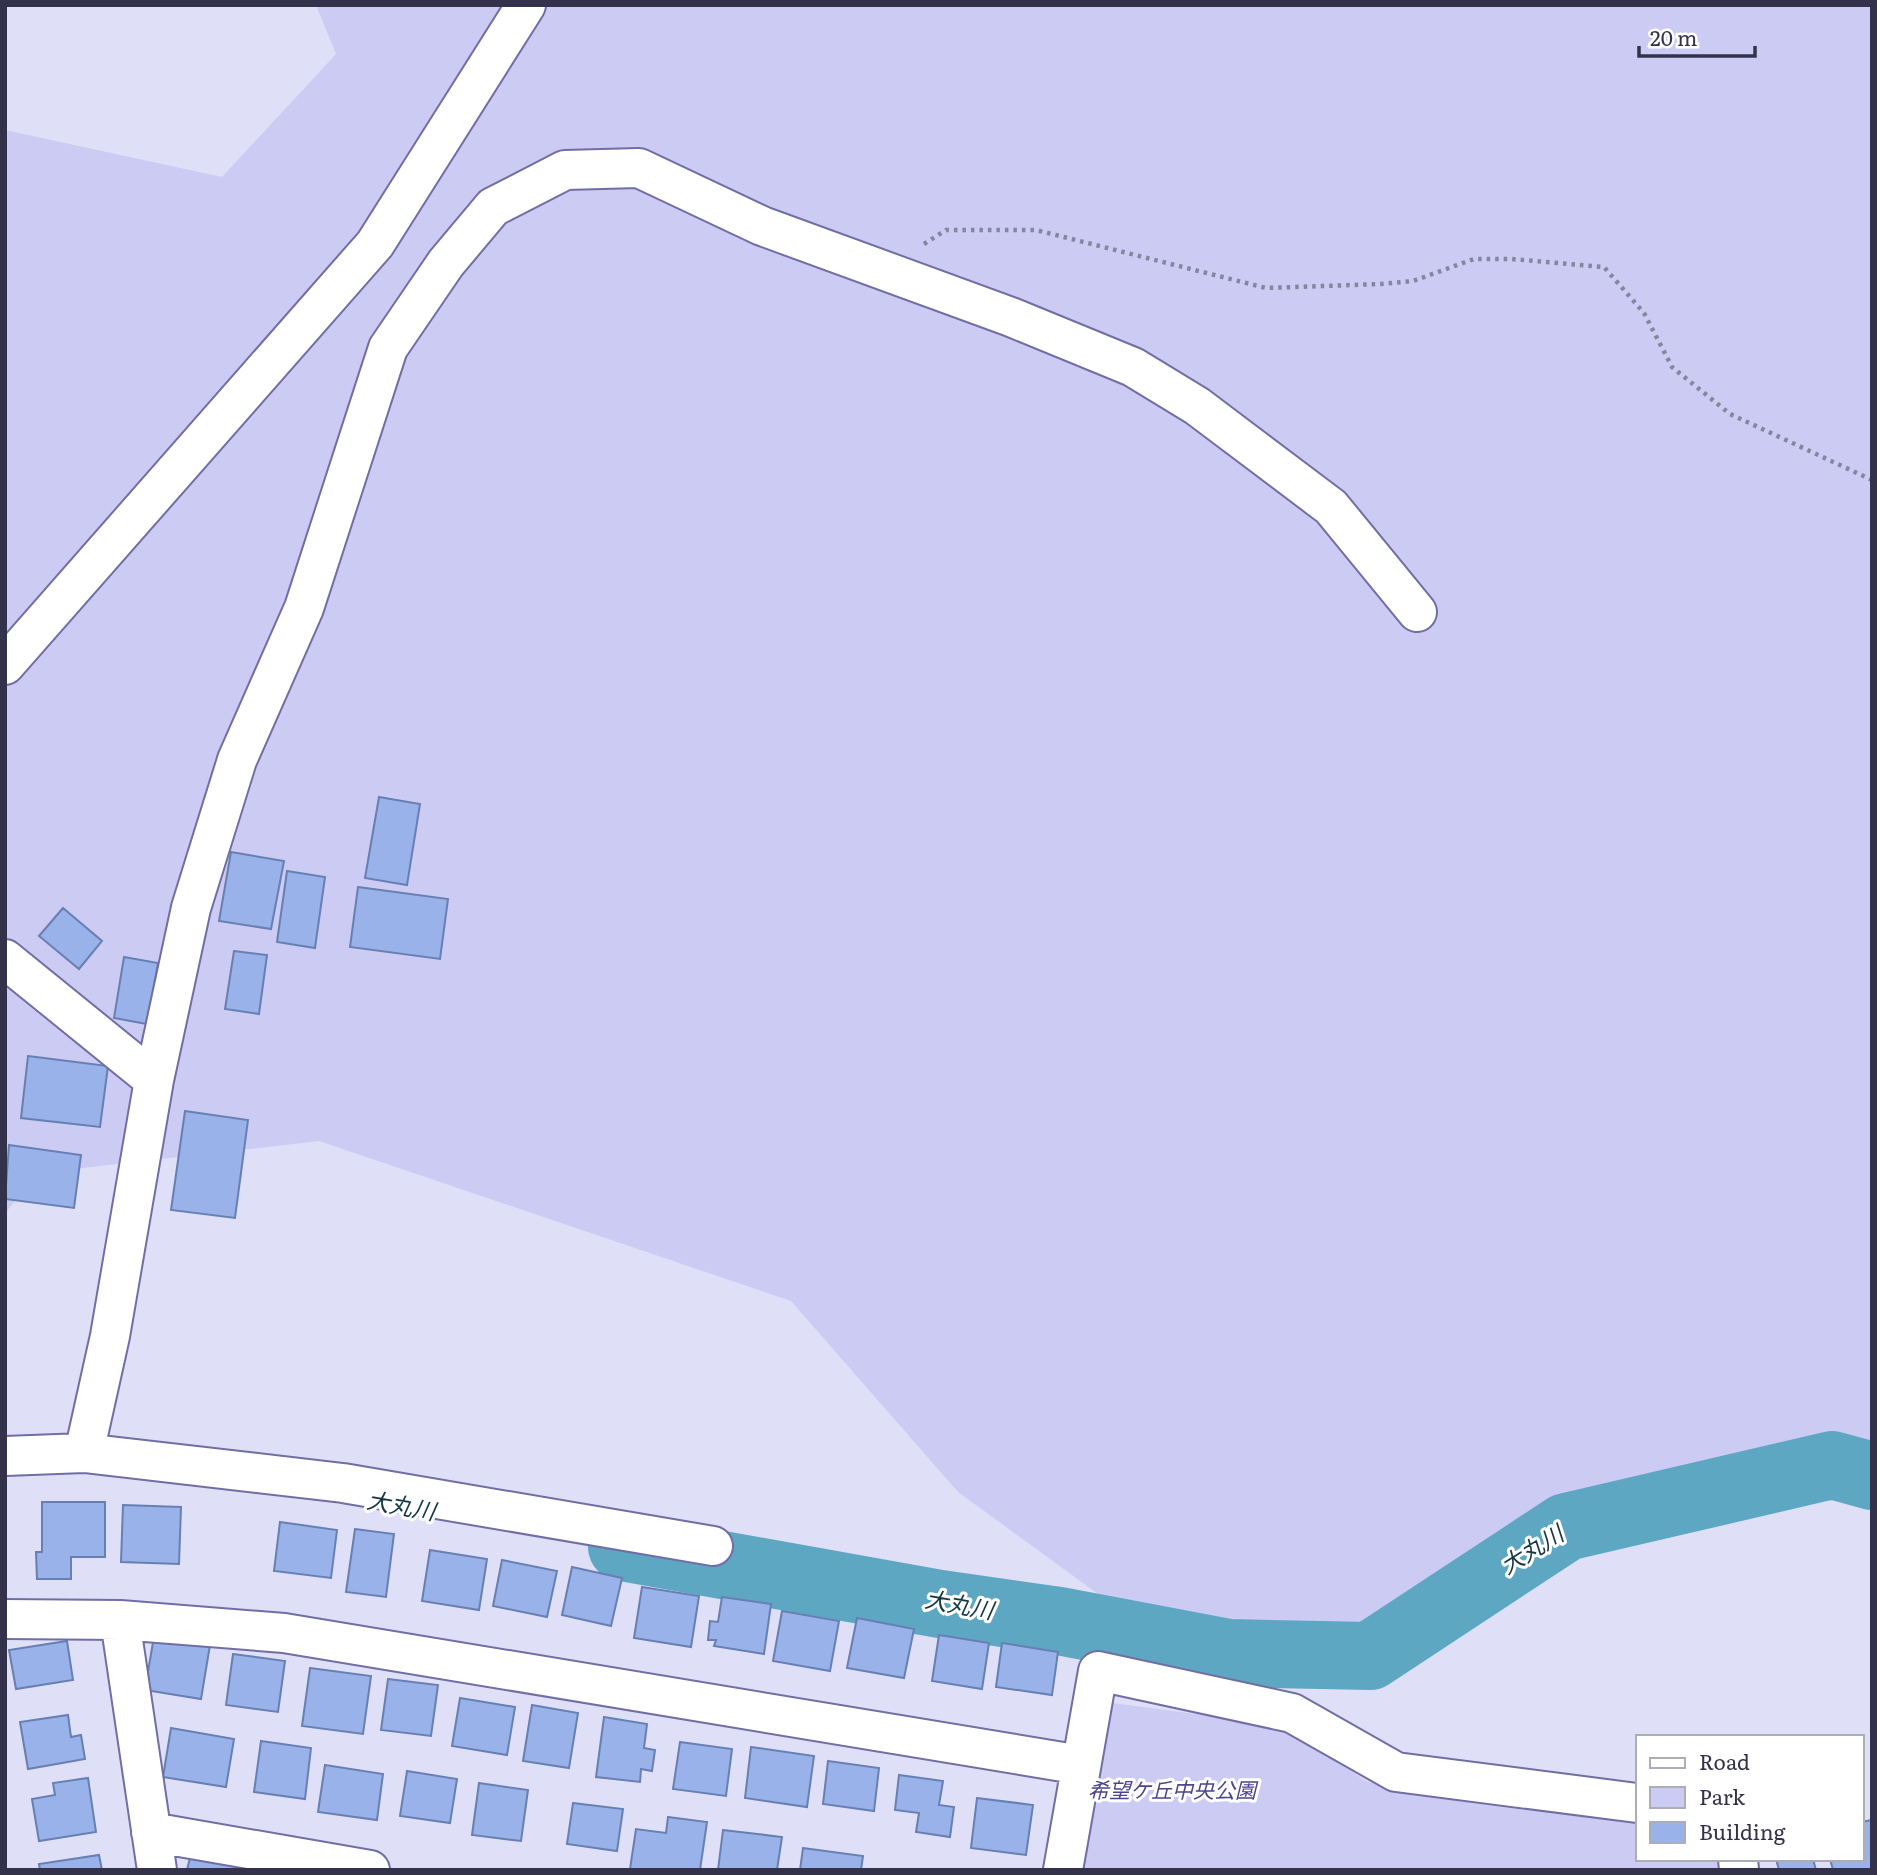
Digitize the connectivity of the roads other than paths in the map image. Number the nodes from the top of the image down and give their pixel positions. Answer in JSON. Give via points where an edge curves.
{"nodes":[{"id":1,"x":526,"y":5,"type":"edge"},
{"id":2,"x":1417,"y":612,"type":"dead end"},
{"id":3,"x":5,"y":665,"type":"edge"},
{"id":4,"x":5,"y":959,"type":"edge"},
{"id":5,"x":154,"y":1080,"type":"junction"},
{"id":6,"x":84,"y":1453,"type":"junction"},
{"id":7,"x":5,"y":1456,"type":"edge"},
{"id":8,"x":713,"y":1546,"type":"dead end"},
{"id":9,"x":5,"y":1619,"type":"edge"},
{"id":10,"x":120,"y":1620,"type":"junction"},
{"id":11,"x":1081,"y":1765,"type":"junction"},
{"id":12,"x":1636,"y":1803,"type":"edge"},
{"id":13,"x":151,"y":1832,"type":"junction"},
{"id":14,"x":157,"y":1870,"type":"edge"},
{"id":15,"x":370,"y":1870,"type":"edge"},
{"id":16,"x":1063,"y":1870,"type":"edge"}],
"edges":[{"from":1,"to":3,"type":"street","via":[[375,244]]},
{"from":2,"to":5,"type":"street","via":[[1331,507],[1197,406],[1133,367],[762,226],[639,168],[565,170],[493,207],[446,263],[388,348],[304,608],[237,760],[191,908]]},
{"from":4,"to":5,"type":"street"},
{"from":5,"to":6,"type":"street","via":[[110,1336]]},
{"from":6,"to":7,"type":"street"},
{"from":6,"to":8,"type":"street","via":[[344,1483]]},
{"from":9,"to":10,"type":"street"},
{"from":10,"to":11,"type":"street","via":[[284,1633]]},
{"from":10,"to":13,"type":"street"},
{"from":11,"to":12,"type":"street","via":[[1098,1671],[1292,1713],[1396,1772]]},
{"from":11,"to":16,"type":"street"},
{"from":13,"to":14,"type":"street"},
{"from":13,"to":15,"type":"street"}]}
